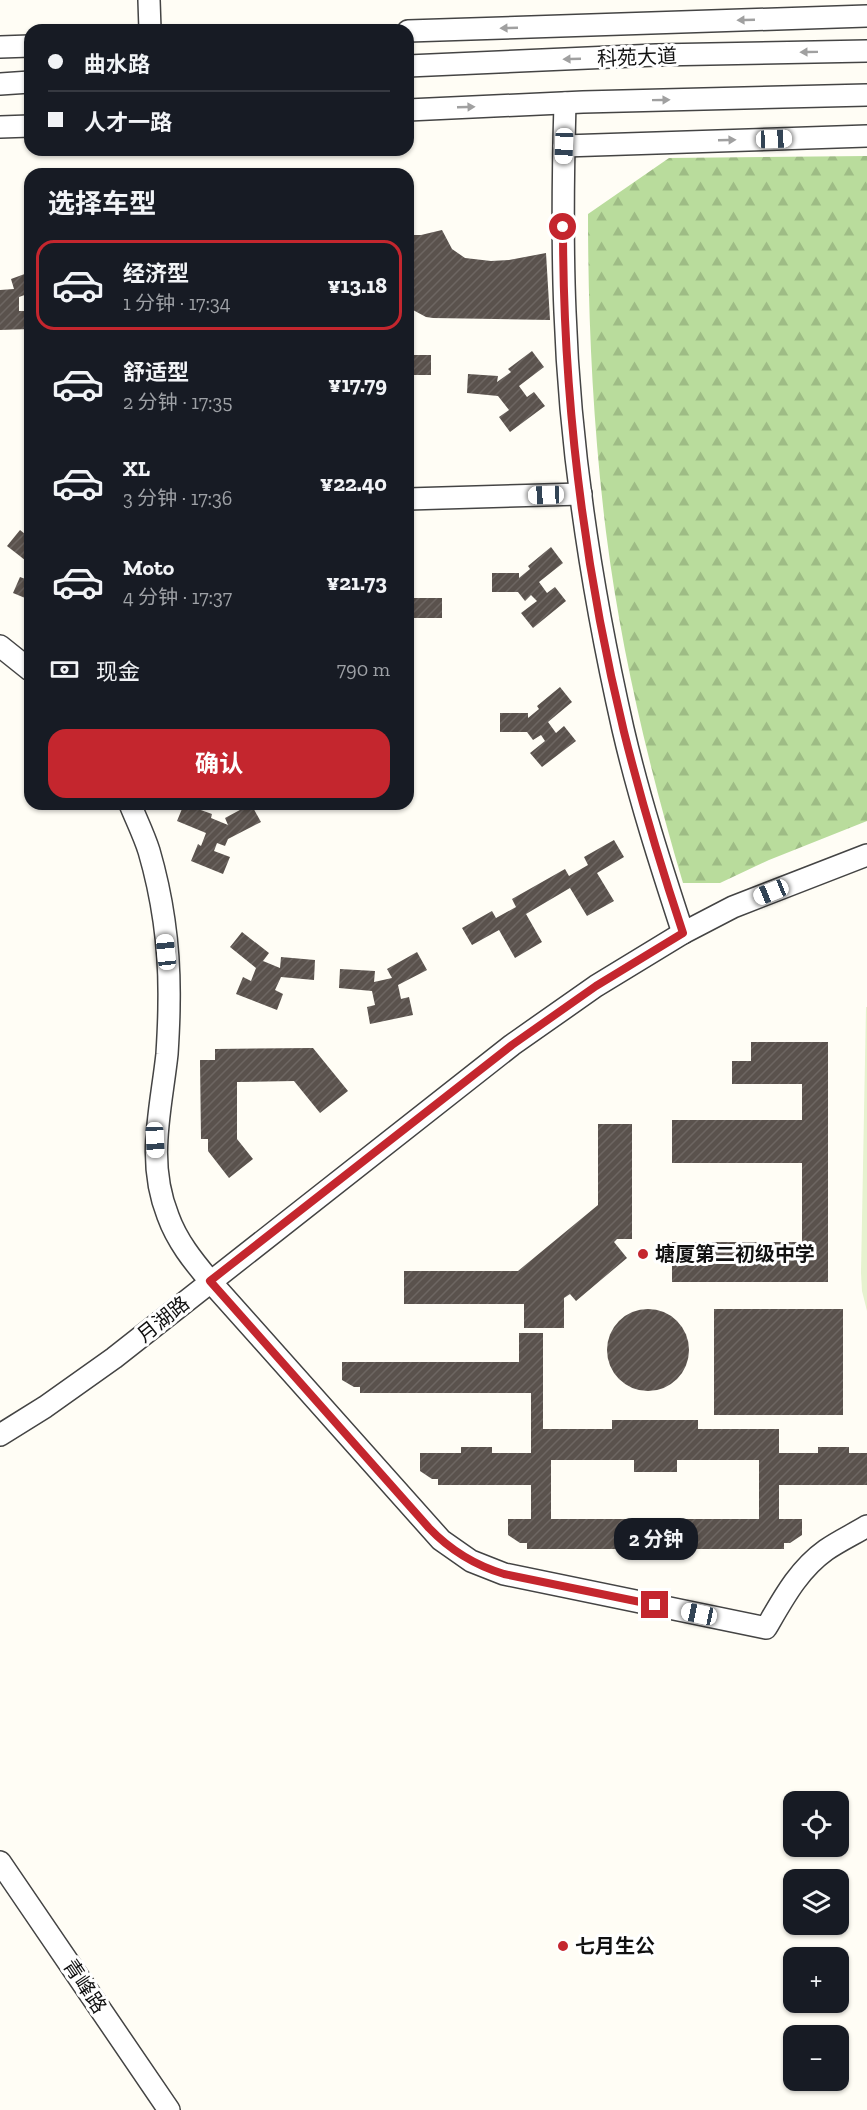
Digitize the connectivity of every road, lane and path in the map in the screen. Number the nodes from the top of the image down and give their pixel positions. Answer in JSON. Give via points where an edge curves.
{"nodes":[{"id":1,"x":149,"y":0,"type":"edge"},
{"id":2,"x":867,"y":16,"type":"edge"},
{"id":3,"x":150,"y":24,"type":"edge"},
{"id":4,"x":414,"y":31,"type":"edge"},
{"id":5,"x":24,"y":46,"type":"edge"},
{"id":6,"x":0,"y":47,"type":"edge"},
{"id":7,"x":867,"y":51,"type":"edge"},
{"id":8,"x":414,"y":66,"type":"edge"},
{"id":9,"x":24,"y":82,"type":"edge"},
{"id":10,"x":0,"y":84,"type":"edge"},
{"id":11,"x":867,"y":95,"type":"edge"},
{"id":12,"x":566,"y":103,"type":"junction"},
{"id":13,"x":414,"y":110,"type":"edge"},
{"id":14,"x":24,"y":126,"type":"edge"},
{"id":15,"x":0,"y":127,"type":"edge"},
{"id":16,"x":867,"y":135,"type":"edge"},
{"id":17,"x":564,"y":146,"type":"junction"},
{"id":18,"x":581,"y":494,"type":"junction"},
{"id":19,"x":414,"y":499,"type":"edge"},
{"id":20,"x":0,"y":646,"type":"edge"},
{"id":21,"x":24,"y":665,"type":"edge"},
{"id":22,"x":132,"y":810,"type":"edge"},
{"id":23,"x":867,"y":855,"type":"edge"},
{"id":24,"x":683,"y":933,"type":"junction"},
{"id":25,"x":210,"y":1281,"type":"junction"},
{"id":26,"x":0,"y":1435,"type":"edge"},
{"id":27,"x":867,"y":1526,"type":"edge"},
{"id":28,"x":0,"y":1862,"type":"edge"},
{"id":29,"x":169,"y":2110,"type":"edge"}],
"edges":[{"from":1,"to":3,"type":"street"},
{"from":2,"to":4,"type":"street","one_way":true},
{"from":5,"to":6,"type":"street"},
{"from":7,"to":8,"type":"street","name":"科苑大道","one_way":true},
{"from":9,"to":10,"type":"street"},
{"from":12,"to":11,"type":"street","one_way":true},
{"from":13,"to":12,"type":"street","one_way":true},
{"from":12,"to":17,"type":"street"},
{"from":14,"to":15,"type":"street"},
{"from":17,"to":16,"type":"street","one_way":true},
{"from":17,"to":18,"type":"street","via":[[565,314]]},
{"from":18,"to":19,"type":"street"},
{"from":18,"to":24,"type":"street","via":[[595,593],[624,731]]},
{"from":20,"to":21,"type":"street"},
{"from":22,"to":25,"type":"street","via":[[148,849],[161,900],[166,952],[168,1042],[155,1140],[157,1179],[168,1216],[185,1251]]},
{"from":23,"to":24,"type":"street","name":"月湖路","via":[[733,907]]},
{"from":24,"to":25,"type":"street","name":"月湖路","via":[[596,986],[512,1045]]},
{"from":25,"to":26,"type":"street","name":"月湖路","via":[[114,1358]]},
{"from":25,"to":27,"type":"street","via":[[441,1540],[487,1569],[766,1628],[807,1567]]},
{"from":28,"to":29,"type":"street","name":"青峰路"}]}
